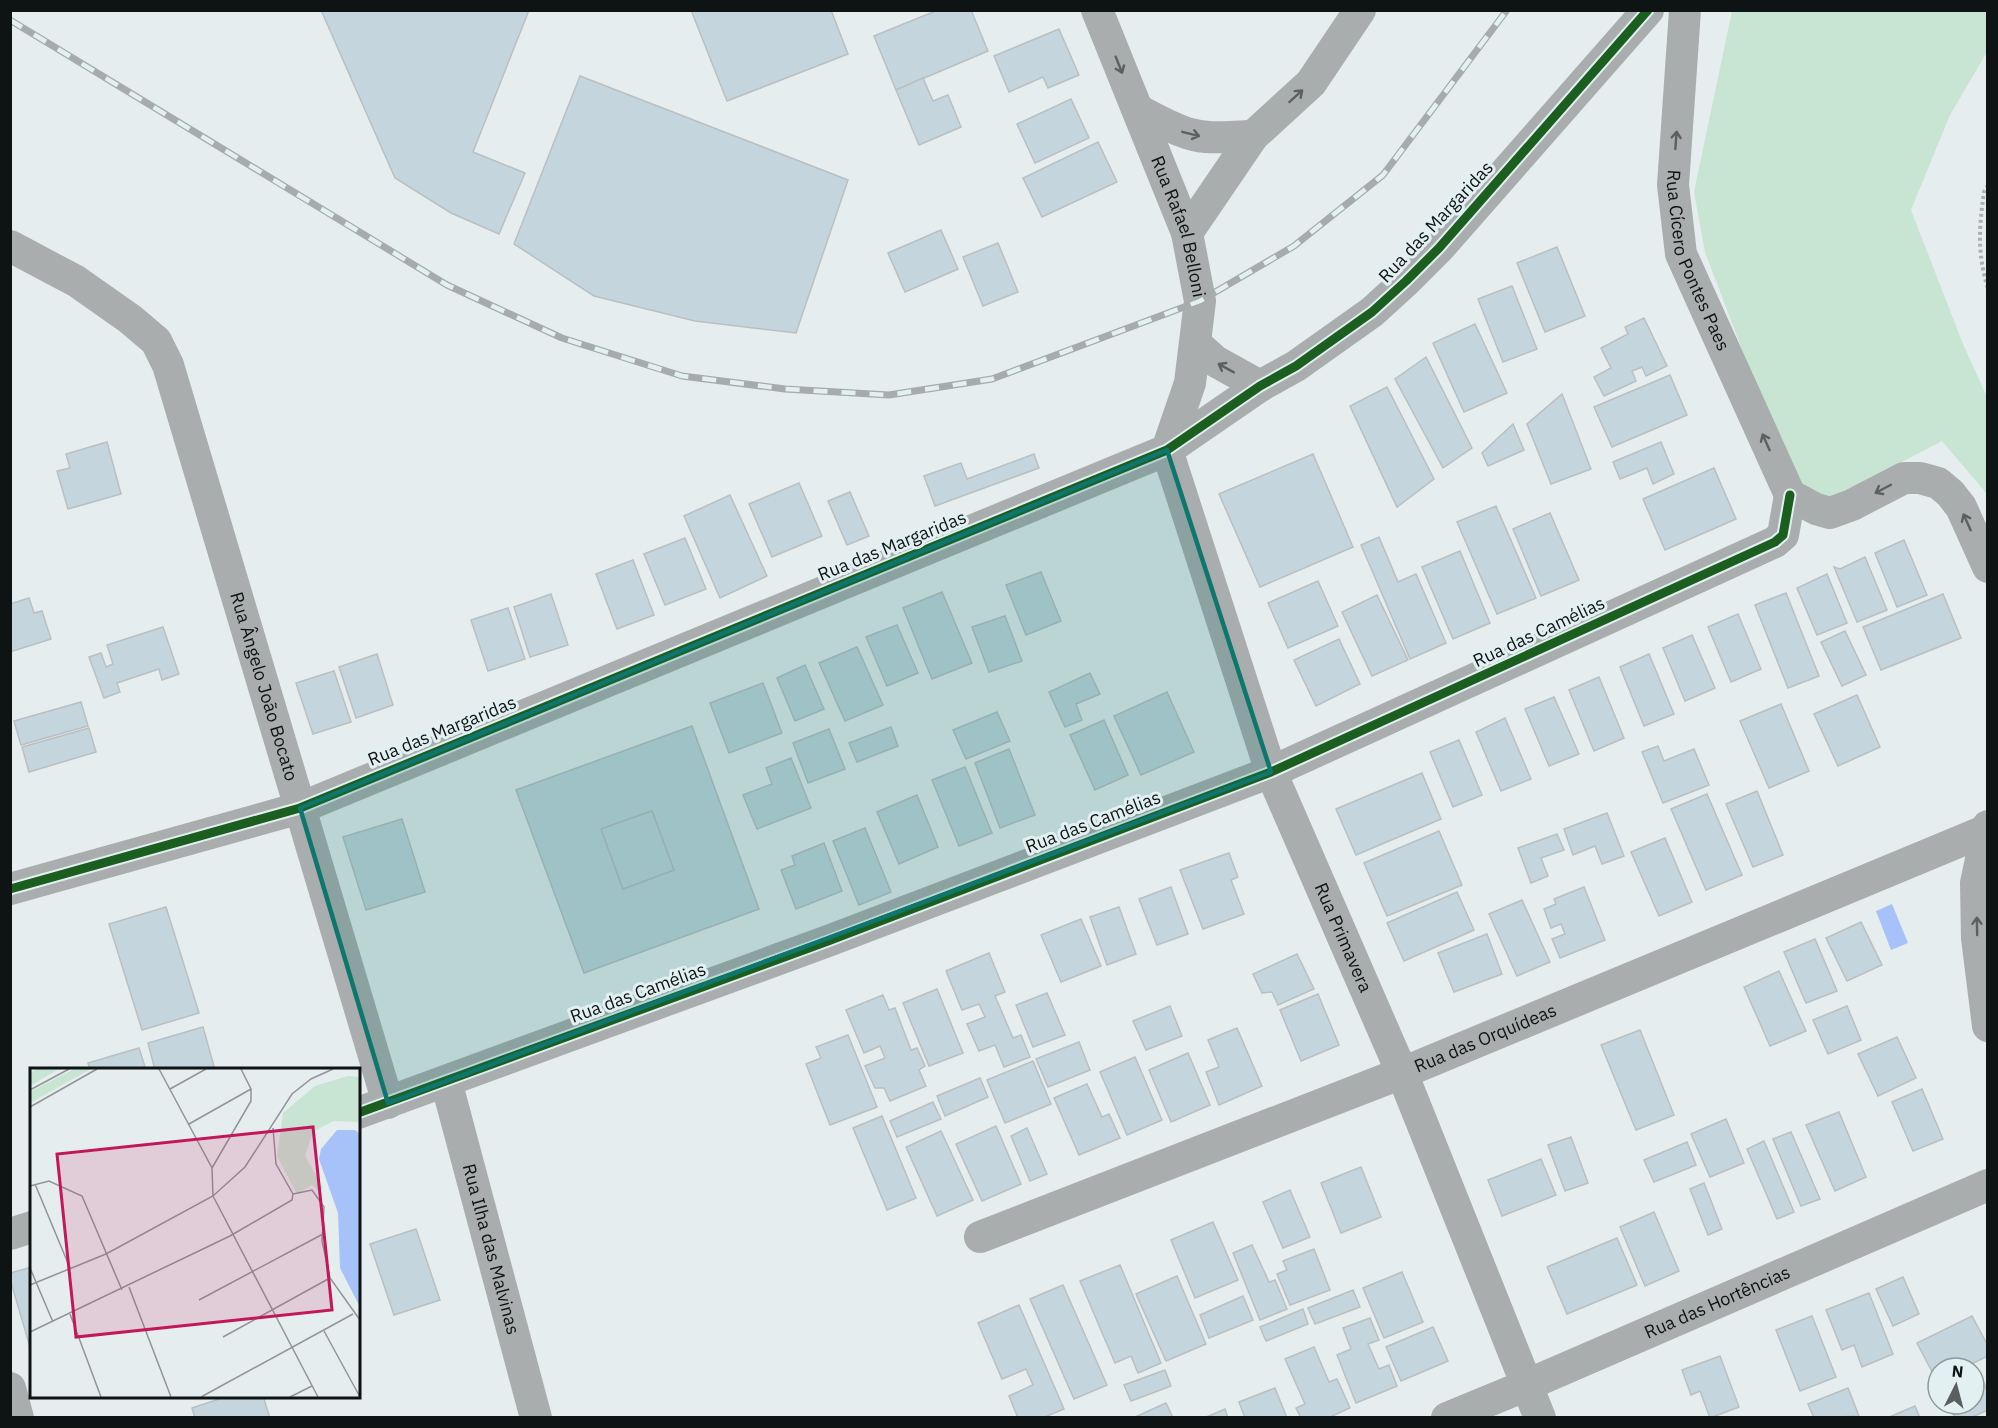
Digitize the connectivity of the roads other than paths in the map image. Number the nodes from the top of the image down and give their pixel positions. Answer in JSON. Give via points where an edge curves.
{"nodes":[{"id":1,"x":1097,"y":10,"type":"edge"},
{"id":2,"x":1360,"y":10,"type":"edge"},
{"id":3,"x":1648,"y":10,"type":"edge"},
{"id":4,"x":1685,"y":10,"type":"edge"},
{"id":5,"x":1138,"y":110,"type":"junction"},
{"id":6,"x":1253,"y":136,"type":"junction"},
{"id":7,"x":1187,"y":233,"type":"junction"},
{"id":8,"x":10,"y":246,"type":"edge"},
{"id":9,"x":1196,"y":344,"type":"junction"},
{"id":10,"x":1260,"y":386,"type":"junction"},
{"id":11,"x":1167,"y":450,"type":"junction"},
{"id":12,"x":1790,"y":495,"type":"junction"},
{"id":13,"x":1988,"y":567,"type":"edge"},
{"id":14,"x":1271,"y":772,"type":"junction"},
{"id":15,"x":300,"y":808,"type":"junction"},
{"id":16,"x":1987,"y":828,"type":"edge"},
{"id":17,"x":10,"y":890,"type":"edge"},
{"id":18,"x":1988,"y":1026,"type":"edge"},
{"id":19,"x":1402,"y":1073,"type":"junction"},
{"id":20,"x":446,"y":1082,"type":"junction"},
{"id":21,"x":388,"y":1103,"type":"junction"},
{"id":22,"x":360,"y":1112,"type":"edge"},
{"id":23,"x":1988,"y":1185,"type":"edge"},
{"id":24,"x":30,"y":1228,"type":"edge"},
{"id":25,"x":10,"y":1234,"type":"edge"},
{"id":26,"x":980,"y":1237,"type":"dead end"},
{"id":27,"x":1527,"y":1385,"type":"junction"},
{"id":28,"x":10,"y":1388,"type":"edge"},
{"id":29,"x":18,"y":1418,"type":"edge"},
{"id":30,"x":536,"y":1418,"type":"edge"},
{"id":31,"x":1447,"y":1418,"type":"edge"},
{"id":32,"x":1540,"y":1418,"type":"edge"}],
"edges":[{"from":1,"to":5,"type":"street","name":"Rua Rafael Belloni","one_way":true},
{"from":6,"to":2,"type":"street","one_way":true,"via":[[1311,83]]},
{"from":3,"to":10,"type":"street","name":"Rua das Margaridas","via":[[1406,281],[1372,312],[1296,366]]},
{"from":12,"to":4,"type":"street","name":"Rua Cícero Pontes Paes","one_way":true,"via":[[1681,254],[1673,185]]},
{"from":5,"to":6,"type":"street","one_way":true,"via":[[1192,135]]},
{"from":5,"to":7,"type":"street","name":"Rua Rafael Belloni"},
{"from":6,"to":7,"type":"street"},
{"from":7,"to":9,"type":"street","name":"Rua Rafael Belloni","via":[[1200,301]]},
{"from":8,"to":15,"type":"street","name":"Rua Ângelo João Bocato","via":[[76,281],[156,340],[168,365]]},
{"from":10,"to":9,"type":"street","one_way":true,"via":[[1215,361]]},
{"from":9,"to":11,"type":"street","name":"Rua Rafael Belloni","via":[[1190,383]]},
{"from":10,"to":11,"type":"street","name":"Rua das Margaridas"},
{"from":11,"to":14,"type":"street","name":"Rua Primavera"},
{"from":11,"to":15,"type":"street","name":"Rua das Margaridas"},
{"from":13,"to":12,"type":"street","one_way":true,"via":[[1961,507],[1938,483],[1904,478],[1830,513]]},
{"from":12,"to":14,"type":"street","name":"Rua das Camélias","via":[[1783,536],[1775,542]]},
{"from":14,"to":19,"type":"street","name":"Rua Primavera"},
{"from":14,"to":20,"type":"street","name":"Rua das Camélias"},
{"from":15,"to":17,"type":"street","name":"Rua das Margaridas"},
{"from":15,"to":21,"type":"street","name":"Rua Ângelo João Bocato"},
{"from":18,"to":16,"type":"street","one_way":true,"via":[[1977,938],[1976,883]]},
{"from":16,"to":19,"type":"street","name":"Rua das Orquídeas"},
{"from":19,"to":26,"type":"street","name":"Rua das Orquídeas"},
{"from":19,"to":27,"type":"street","name":"Rua Primavera"},
{"from":20,"to":21,"type":"street","name":"Rua das Camélias"},
{"from":20,"to":30,"type":"street","name":"Rua Ilha das Malvinas"},
{"from":21,"to":22,"type":"street","name":"Rua das Camélias"},
{"from":23,"to":27,"type":"street","name":"Rua das Hortências"},
{"from":24,"to":25,"type":"street"},
{"from":27,"to":31,"type":"street","name":"Rua das Hortências"},
{"from":27,"to":32,"type":"street","name":"Rua Primavera"},
{"from":28,"to":29,"type":"street"}]}
